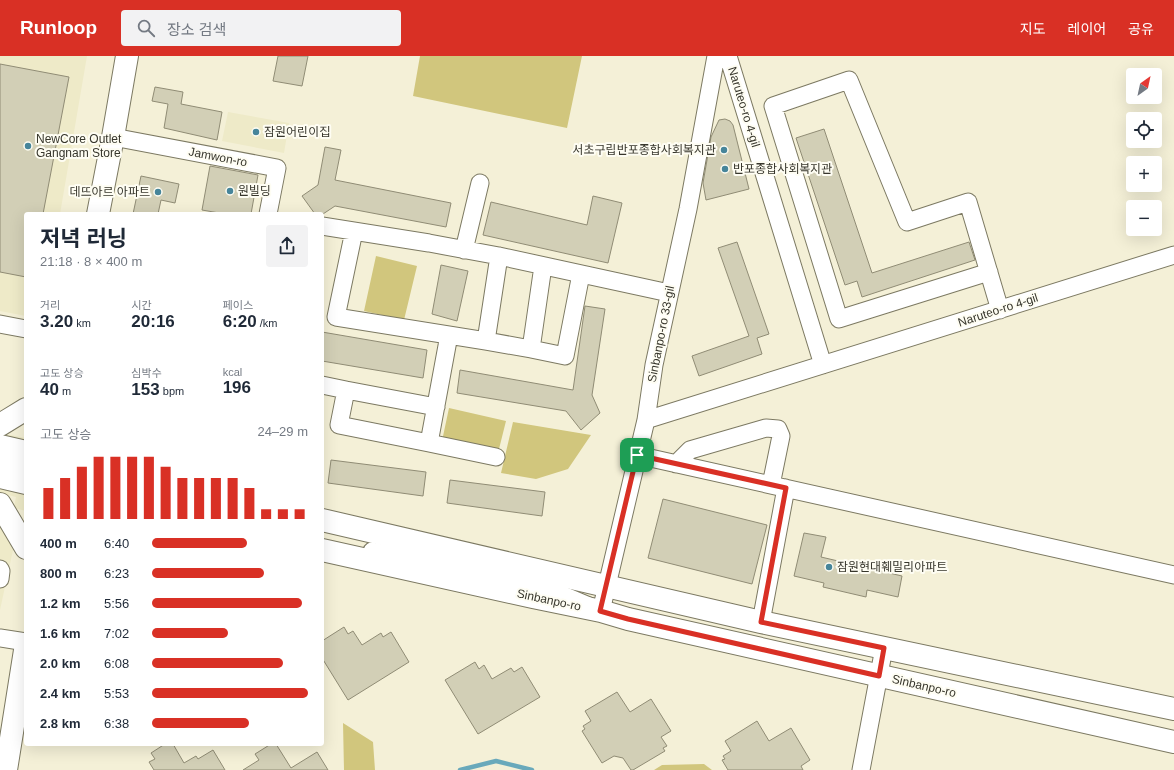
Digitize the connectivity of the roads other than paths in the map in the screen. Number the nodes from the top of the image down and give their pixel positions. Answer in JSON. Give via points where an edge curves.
{"nodes":[{"id":1,"x":127,"y":56,"type":"edge"},
{"id":2,"x":716,"y":56,"type":"edge"},
{"id":3,"x":728,"y":56,"type":"edge"},
{"id":4,"x":113,"y":137,"type":"junction"},
{"id":5,"x":480,"y":183,"type":"dead end"},
{"id":6,"x":98,"y":212,"type":"edge"},
{"id":7,"x":268,"y":212,"type":"edge"},
{"id":8,"x":324,"y":226,"type":"edge"},
{"id":9,"x":354,"y":231,"type":"junction"},
{"id":10,"x":464,"y":250,"type":"junction"},
{"id":11,"x":1174,"y":255,"type":"edge"},
{"id":12,"x":499,"y":256,"type":"junction"},
{"id":13,"x":543,"y":266,"type":"junction"},
{"id":14,"x":989,"y":272,"type":"junction"},
{"id":15,"x":581,"y":274,"type":"junction"},
{"id":16,"x":669,"y":293,"type":"junction"},
{"id":17,"x":1000,"y":310,"type":"junction"},
{"id":18,"x":0,"y":324,"type":"edge"},
{"id":19,"x":24,"y":329,"type":"edge"},
{"id":20,"x":449,"y":335,"type":"junction"},
{"id":21,"x":486,"y":341,"type":"junction"},
{"id":22,"x":531,"y":349,"type":"junction"},
{"id":23,"x":823,"y":365,"type":"junction"},
{"id":24,"x":324,"y":385,"type":"edge"},
{"id":25,"x":346,"y":390,"type":"junction"},
{"id":26,"x":436,"y":407,"type":"junction"},
{"id":27,"x":24,"y":410,"type":"edge"},
{"id":28,"x":646,"y":420,"type":"junction"},
{"id":29,"x":0,"y":425,"type":"edge"},
{"id":30,"x":429,"y":443,"type":"junction"},
{"id":31,"x":0,"y":446,"type":"edge"},
{"id":32,"x":24,"y":452,"type":"edge"},
{"id":33,"x":637,"y":455,"type":"junction"},
{"id":34,"x":496,"y":457,"type":"dead end"},
{"id":35,"x":676,"y":464,"type":"junction"},
{"id":36,"x":0,"y":465,"type":"edge"},
{"id":37,"x":24,"y":470,"type":"edge"},
{"id":38,"x":0,"y":477,"type":"edge"},
{"id":39,"x":24,"y":483,"type":"edge"},
{"id":40,"x":778,"y":486,"type":"junction"},
{"id":41,"x":0,"y":504,"type":"edge"},
{"id":42,"x":324,"y":520,"type":"edge"},
{"id":43,"x":324,"y":544,"type":"edge"},
{"id":44,"x":24,"y":545,"type":"edge"},
{"id":45,"x":0,"y":569,"type":"edge"},
{"id":46,"x":1174,"y":575,"type":"edge"},
{"id":47,"x":0,"y":579,"type":"edge"},
{"id":48,"x":606,"y":586,"type":"junction"},
{"id":49,"x":600,"y":611,"type":"junction"},
{"id":50,"x":761,"y":622,"type":"junction"},
{"id":51,"x":0,"y":638,"type":"edge"},
{"id":52,"x":24,"y":643,"type":"edge"},
{"id":53,"x":884,"y":648,"type":"junction"},
{"id":54,"x":24,"y":656,"type":"edge"},
{"id":55,"x":879,"y":676,"type":"junction"},
{"id":56,"x":1174,"y":709,"type":"edge"},
{"id":57,"x":1174,"y":742,"type":"edge"},
{"id":58,"x":6,"y":770,"type":"edge"},
{"id":59,"x":861,"y":770,"type":"edge"}],
"edges":[{"from":1,"to":4,"type":"main road"},
{"from":2,"to":16,"type":"street","name":"Sinbanpo-ro 33-gil","via":[[688,209]]},
{"from":3,"to":23,"type":"street","name":"Naruteo-ro 4-gil"},
{"from":4,"to":6,"type":"main road"},
{"from":4,"to":7,"type":"street","name":"Jamwon-ro","via":[[277,168]]},
{"from":5,"to":10,"type":"street"},
{"from":8,"to":9,"type":"street"},
{"from":9,"to":10,"type":"street"},
{"from":9,"to":20,"type":"street","via":[[336,317]]},
{"from":10,"to":12,"type":"street"},
{"from":11,"to":17,"type":"street","name":"Naruteo-ro 4-gil"},
{"from":12,"to":13,"type":"street"},
{"from":12,"to":21,"type":"street"},
{"from":13,"to":15,"type":"street"},
{"from":13,"to":22,"type":"street"},
{"from":14,"to":14,"type":"street","via":[[968,202],[907,222],[849,80],[773,106],[839,319]]},
{"from":14,"to":17,"type":"street"},
{"from":15,"to":16,"type":"street"},
{"from":15,"to":22,"type":"street","via":[[565,356]]},
{"from":16,"to":28,"type":"street","name":"Sinbanpo-ro 33-gil"},
{"from":17,"to":23,"type":"street","name":"Naruteo-ro 4-gil"},
{"from":18,"to":19,"type":"street"},
{"from":20,"to":21,"type":"street"},
{"from":20,"to":26,"type":"street"},
{"from":21,"to":22,"type":"street"},
{"from":23,"to":28,"type":"street","name":"Naruteo-ro 4-gil"},
{"from":24,"to":25,"type":"street"},
{"from":25,"to":26,"type":"street"},
{"from":25,"to":30,"type":"street","via":[[339,425]]},
{"from":26,"to":30,"type":"street"},
{"from":27,"to":29,"type":"main road"},
{"from":28,"to":33,"type":"street","name":"Sinbanpo-ro 33-gil"},
{"from":30,"to":34,"type":"street"},
{"from":31,"to":32,"type":"main road"},
{"from":33,"to":35,"type":"street"},
{"from":33,"to":48,"type":"street","name":"Sinbanpo-ro 33-gil"},
{"from":35,"to":40,"type":"street"},
{"from":35,"to":40,"type":"street","via":[[690,450],[766,428],[778,429],[781,436]]},
{"from":36,"to":37,"type":"street"},
{"from":38,"to":39,"type":"main road"},
{"from":40,"to":46,"type":"street"},
{"from":40,"to":50,"type":"street"},
{"from":41,"to":44,"type":"main road"},
{"from":42,"to":48,"type":"main road"},
{"from":43,"to":49,"type":"main road","name":"Sinbanpo-ro","via":[[533,597]]},
{"from":45,"to":47,"type":"street"},
{"from":48,"to":49,"type":"street","name":"Sinbanpo-ro 33-gil"},
{"from":48,"to":50,"type":"main road"},
{"from":48,"to":53,"type":"street","via":[[635,597],[833,642]]},
{"from":49,"to":55,"type":"main road","name":"Sinbanpo-ro"},
{"from":50,"to":53,"type":"main road"},
{"from":51,"to":52,"type":"street"},
{"from":53,"to":55,"type":"street"},
{"from":53,"to":56,"type":"main road"},
{"from":54,"to":58,"type":"main road"},
{"from":55,"to":57,"type":"main road","name":"Sinbanpo-ro"},
{"from":55,"to":59,"type":"street"}]}
